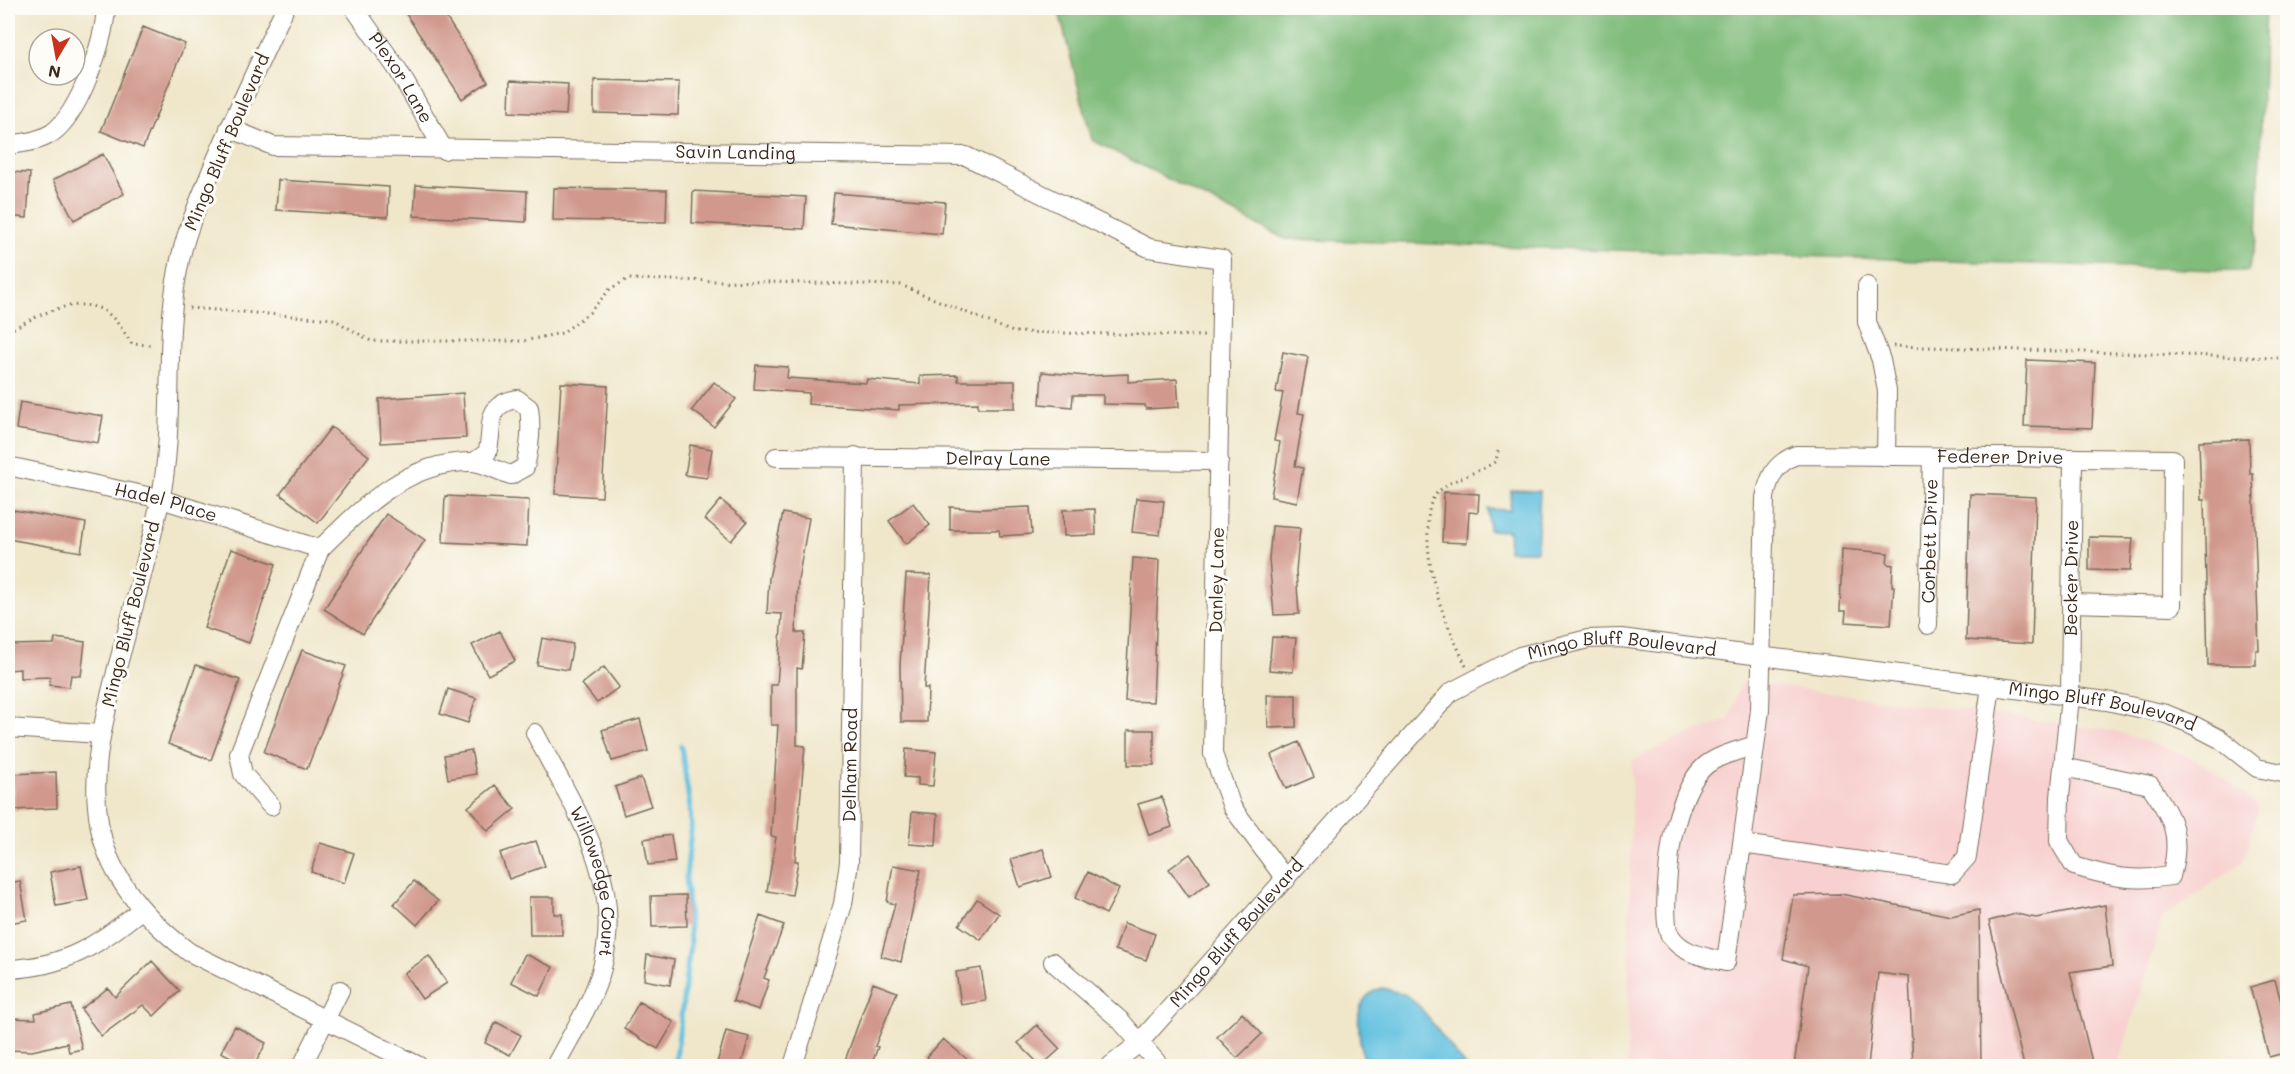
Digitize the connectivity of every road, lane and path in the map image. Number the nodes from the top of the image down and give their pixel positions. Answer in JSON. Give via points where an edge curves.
{"nodes":[{"id":1,"x":106,"y":8,"type":"edge"},
{"id":2,"x":285,"y":8,"type":"edge"},
{"id":3,"x":354,"y":8,"type":"edge"},
{"id":4,"x":229,"y":128,"type":"junction"},
{"id":5,"x":8,"y":145,"type":"edge"},
{"id":6,"x":444,"y":150,"type":"junction"},
{"id":7,"x":1222,"y":260,"type":"joint"},
{"id":8,"x":1867,"y":286,"type":"dead end"},
{"id":9,"x":172,"y":310,"type":"junction"},
{"id":10,"x":8,"y":331,"type":"edge"},
{"id":11,"x":1222,"y":337,"type":"junction"},
{"id":12,"x":157,"y":345,"type":"dead end"},
{"id":13,"x":1890,"y":346,"type":"dead end"},
{"id":14,"x":2278,"y":358,"type":"dead end"},
{"id":15,"x":1498,"y":451,"type":"dead end"},
{"id":16,"x":855,"y":456,"type":"junction"},
{"id":17,"x":776,"y":457,"type":"dead end"},
{"id":18,"x":1886,"y":457,"type":"junction"},
{"id":19,"x":1932,"y":458,"type":"junction"},
{"id":20,"x":2073,"y":459,"type":"junction"},
{"id":21,"x":1219,"y":461,"type":"junction"},
{"id":22,"x":474,"y":462,"type":"dead end"},
{"id":23,"x":8,"y":466,"type":"edge"},
{"id":24,"x":161,"y":500,"type":"junction"},
{"id":25,"x":320,"y":549,"type":"junction"},
{"id":26,"x":2071,"y":603,"type":"junction"},
{"id":27,"x":1928,"y":625,"type":"dead end"},
{"id":28,"x":1761,"y":656,"type":"junction"},
{"id":29,"x":1467,"y":668,"type":"dead end"},
{"id":30,"x":1991,"y":686,"type":"junction"},
{"id":31,"x":2070,"y":697,"type":"junction"},
{"id":32,"x":8,"y":728,"type":"edge"},
{"id":33,"x":535,"y":733,"type":"dead end"},
{"id":34,"x":101,"y":734,"type":"junction"},
{"id":35,"x":1755,"y":745,"type":"junction"},
{"id":36,"x":2063,"y":766,"type":"junction"},
{"id":37,"x":2288,"y":774,"type":"edge"},
{"id":38,"x":271,"y":806,"type":"dead end"},
{"id":39,"x":1742,"y":844,"type":"junction"},
{"id":40,"x":1286,"y":880,"type":"junction"},
{"id":41,"x":142,"y":909,"type":"junction"},
{"id":42,"x":1053,"y":962,"type":"dead end"},
{"id":43,"x":8,"y":969,"type":"edge"},
{"id":44,"x":340,"y":990,"type":"dead end"},
{"id":45,"x":327,"y":1018,"type":"junction"},
{"id":46,"x":1138,"y":1044,"type":"junction"},
{"id":47,"x":302,"y":1066,"type":"edge"},
{"id":48,"x":419,"y":1066,"type":"edge"},
{"id":49,"x":555,"y":1066,"type":"edge"},
{"id":50,"x":793,"y":1066,"type":"edge"},
{"id":51,"x":1110,"y":1066,"type":"edge"},
{"id":52,"x":1160,"y":1066,"type":"edge"}],
"edges":[{"from":1,"to":5,"type":"street","via":[[98,52],[68,117],[52,132],[32,142]]},
{"from":2,"to":4,"type":"street","name":"Mingo Bluff Boulevard"},
{"from":3,"to":6,"type":"street","name":"Plexor Lane","via":[[398,70]]},
{"from":4,"to":6,"type":"street","name":"Savin Landing","via":[[273,146]]},
{"from":4,"to":9,"type":"street","name":"Mingo Bluff Boulevard","via":[[191,220]]},
{"from":6,"to":7,"type":"street","name":"Savin Landing","via":[[966,156],[1149,248]]},
{"from":7,"to":11,"type":"street","name":"Danley Lane"},
{"from":8,"to":18,"type":"street","via":[[1867,322],[1887,391]]},
{"from":9,"to":11,"type":"path","via":[[195,307],[333,319],[371,341],[523,341],[562,333],[590,312],[610,289],[628,279],[901,285],[1013,332]]},
{"from":9,"to":24,"type":"street","name":"Mingo Bluff Boulevard","via":[[168,438]]},
{"from":10,"to":12,"type":"path","via":[[60,308],[84,306],[108,314],[132,344]]},
{"from":11,"to":21,"type":"street","name":"Danley Lane"},
{"from":13,"to":14,"type":"path"},
{"from":15,"to":29,"type":"path","via":[[1496,461],[1483,471],[1448,485],[1435,495],[1429,513],[1430,576]]},
{"from":16,"to":17,"type":"street","name":"Delray Lane"},
{"from":16,"to":21,"type":"street","name":"Delray Lane"},
{"from":16,"to":50,"type":"street","name":"Delham Road","via":[[849,862],[843,903]]},
{"from":18,"to":19,"type":"street","name":"Federer Drive"},
{"from":18,"to":28,"type":"street","name":"Federer Drive","via":[[1796,455],[1774,470],[1763,513]]},
{"from":19,"to":20,"type":"street","name":"Federer Drive"},
{"from":19,"to":27,"type":"street","name":"Corbett Drive"},
{"from":20,"to":26,"type":"street","name":"Becker Drive"},
{"from":20,"to":26,"type":"street","name":"Federer Drive","via":[[2173,459],[2172,606]]},
{"from":21,"to":40,"type":"street","name":"Danley Lane","via":[[1213,754],[1232,807]]},
{"from":22,"to":25,"type":"street","via":[[437,466],[385,489]]},
{"from":23,"to":24,"type":"street","name":"Hadel Place"},
{"from":24,"to":25,"type":"street","name":"Hadel Place"},
{"from":24,"to":34,"type":"street","name":"Mingo Bluff Boulevard"},
{"from":25,"to":38,"type":"street","via":[[239,754],[243,774]]},
{"from":26,"to":31,"type":"street","name":"Becker Drive"},
{"from":28,"to":30,"type":"street","name":"Mingo Bluff Boulevard"},
{"from":28,"to":35,"type":"street","name":"Federer Drive"},
{"from":28,"to":40,"type":"street","name":"Mingo Bluff Boulevard","via":[[1621,638],[1588,639],[1520,656],[1451,692],[1366,784]]},
{"from":30,"to":31,"type":"street","name":"Mingo Bluff Boulevard"},
{"from":30,"to":39,"type":"street","via":[[1967,857],[1952,874]]},
{"from":31,"to":36,"type":"street","name":"Becker Drive"},
{"from":31,"to":37,"type":"street","name":"Mingo Bluff Boulevard","via":[[2166,714],[2220,739],[2257,768]]},
{"from":32,"to":34,"type":"street"},
{"from":33,"to":49,"type":"street","name":"Willowedge Court","via":[[588,836],[604,875],[608,900],[602,968]]},
{"from":34,"to":41,"type":"street","name":"Mingo Bluff Boulevard","via":[[95,783],[99,825],[112,865]]},
{"from":35,"to":39,"type":"street","name":"Federer Drive"},
{"from":35,"to":39,"type":"street","name":"Federer Drive","via":[[1704,767],[1693,782],[1675,825],[1665,916],[1675,943],[1697,955],[1726,962]]},
{"from":36,"to":36,"type":"street","name":"Becker Drive","via":[[2059,841],[2074,866],[2143,881],[2171,876],[2178,852],[2169,812],[2150,785]]},
{"from":40,"to":46,"type":"street","name":"Mingo Bluff Boulevard"},
{"from":41,"to":43,"type":"street","via":[[106,939],[74,957],[44,966]]},
{"from":41,"to":45,"type":"street","name":"Mingo Bluff Boulevard","via":[[189,952]]},
{"from":42,"to":46,"type":"street","via":[[1120,1020]]},
{"from":44,"to":45,"type":"street"},
{"from":45,"to":47,"type":"street"},
{"from":45,"to":48,"type":"street","name":"Mingo Bluff Boulevard"},
{"from":46,"to":51,"type":"street","name":"Mingo Bluff Boulevard"},
{"from":46,"to":52,"type":"street"}]}
